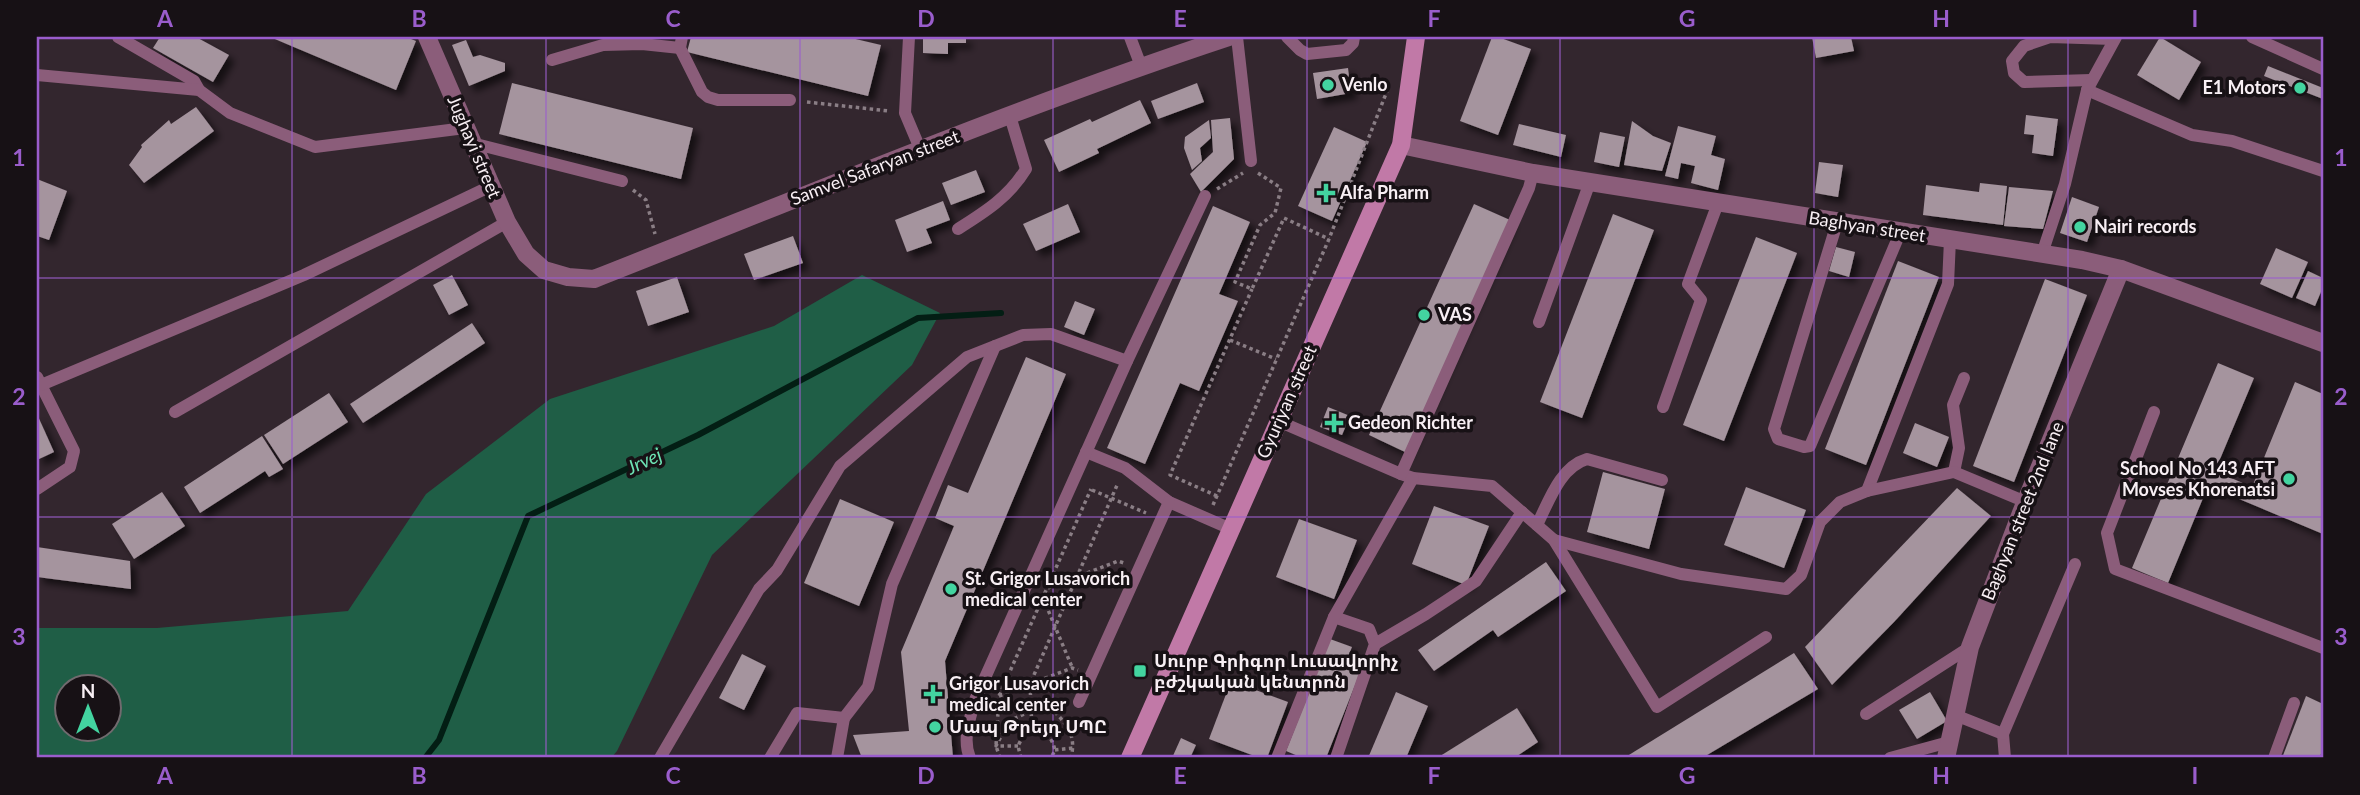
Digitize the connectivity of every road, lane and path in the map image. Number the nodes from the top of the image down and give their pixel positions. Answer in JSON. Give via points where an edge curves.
{"nodes":[{"id":1,"x":118,"y":37,"type":"edge"},
{"id":2,"x":427,"y":37,"type":"edge"},
{"id":3,"x":909,"y":37,"type":"edge"},
{"id":4,"x":1130,"y":37,"type":"edge"},
{"id":5,"x":1229,"y":37,"type":"edge"},
{"id":6,"x":1237,"y":37,"type":"edge"},
{"id":7,"x":1287,"y":37,"type":"edge"},
{"id":8,"x":1354,"y":37,"type":"edge"},
{"id":9,"x":1416,"y":37,"type":"edge"},
{"id":10,"x":2252,"y":37,"type":"edge"},
{"id":11,"x":2107,"y":38,"type":"edge"},
{"id":12,"x":681,"y":42,"type":"edge"},
{"id":13,"x":552,"y":60,"type":"dead end"},
{"id":14,"x":1141,"y":66,"type":"junction"},
{"id":15,"x":2323,"y":69,"type":"edge"},
{"id":16,"x":37,"y":75,"type":"edge"},
{"id":17,"x":2089,"y":85,"type":"junction"},
{"id":18,"x":199,"y":90,"type":"junction"},
{"id":19,"x":1387,"y":91,"type":"dead end"},
{"id":20,"x":790,"y":100,"type":"joint"},
{"id":21,"x":905,"y":113,"type":"junction"},
{"id":22,"x":1010,"y":116,"type":"junction"},
{"id":23,"x":468,"y":135,"type":"junction"},
{"id":24,"x":1401,"y":145,"type":"junction"},
{"id":25,"x":921,"y":151,"type":"junction"},
{"id":26,"x":1251,"y":161,"type":"dead end"},
{"id":27,"x":2323,"y":171,"type":"edge"},
{"id":28,"x":1533,"y":173,"type":"junction"},
{"id":29,"x":622,"y":181,"type":"joint"},
{"id":30,"x":1590,"y":182,"type":"junction"},
{"id":31,"x":491,"y":187,"type":"junction"},
{"id":32,"x":1205,"y":196,"type":"joint"},
{"id":33,"x":1718,"y":203,"type":"junction"},
{"id":34,"x":1275,"y":213,"type":"junction"},
{"id":35,"x":1284,"y":218,"type":"junction"},
{"id":36,"x":507,"y":222,"type":"junction"},
{"id":37,"x":1837,"y":223,"type":"junction"},
{"id":38,"x":958,"y":229,"type":"dead end"},
{"id":39,"x":1900,"y":233,"type":"junction"},
{"id":40,"x":1329,"y":239,"type":"junction"},
{"id":41,"x":1950,"y":240,"type":"junction"},
{"id":42,"x":659,"y":253,"type":"junction"},
{"id":43,"x":526,"y":254,"type":"joint"},
{"id":44,"x":2042,"y":254,"type":"junction"},
{"id":45,"x":2121,"y":269,"type":"junction"},
{"id":46,"x":1252,"y":289,"type":"junction"},
{"id":47,"x":1539,"y":322,"type":"dead end"},
{"id":48,"x":1230,"y":340,"type":"junction"},
{"id":49,"x":2323,"y":342,"type":"edge"},
{"id":50,"x":995,"y":346,"type":"junction"},
{"id":51,"x":1277,"y":359,"type":"junction"},
{"id":52,"x":1127,"y":361,"type":"junction"},
{"id":53,"x":1964,"y":378,"type":"dead end"},
{"id":54,"x":39,"y":381,"type":"edge"},
{"id":55,"x":1663,"y":407,"type":"dead end"},
{"id":56,"x":175,"y":412,"type":"dead end"},
{"id":57,"x":2154,"y":412,"type":"dead end"},
{"id":58,"x":1279,"y":421,"type":"junction"},
{"id":59,"x":1086,"y":452,"type":"junction"},
{"id":60,"x":1125,"y":468,"type":"junction"},
{"id":61,"x":1954,"y":472,"type":"junction"},
{"id":62,"x":1407,"y":476,"type":"junction"},
{"id":63,"x":1662,"y":480,"type":"dead end"},
{"id":64,"x":1073,"y":481,"type":"junction"},
{"id":65,"x":37,"y":489,"type":"edge"},
{"id":66,"x":1091,"y":489,"type":"junction"},
{"id":67,"x":1867,"y":491,"type":"junction"},
{"id":68,"x":1217,"y":496,"type":"junction"},
{"id":69,"x":1112,"y":498,"type":"junction"},
{"id":70,"x":1169,"y":502,"type":"junction"},
{"id":71,"x":2026,"y":502,"type":"junction"},
{"id":72,"x":1522,"y":512,"type":"junction"},
{"id":73,"x":1208,"y":519,"type":"junction"},
{"id":74,"x":1161,"y":520,"type":"junction"},
{"id":75,"x":1536,"y":525,"type":"junction"},
{"id":76,"x":1231,"y":528,"type":"junction"},
{"id":77,"x":1554,"y":540,"type":"junction"},
{"id":78,"x":2075,"y":564,"type":"dead end"},
{"id":79,"x":1138,"y":570,"type":"junction"},
{"id":80,"x":1077,"y":576,"type":"junction"},
{"id":81,"x":1048,"y":587,"type":"junction"},
{"id":82,"x":1043,"y":598,"type":"junction"},
{"id":83,"x":1334,"y":617,"type":"junction"},
{"id":84,"x":1055,"y":627,"type":"junction"},
{"id":85,"x":1766,"y":637,"type":"dead end"},
{"id":86,"x":1375,"y":644,"type":"junction"},
{"id":87,"x":1970,"y":647,"type":"junction"},
{"id":88,"x":2323,"y":648,"type":"edge"},
{"id":89,"x":1072,"y":668,"type":"junction"},
{"id":90,"x":1090,"y":676,"type":"junction"},
{"id":91,"x":1030,"y":684,"type":"junction"},
{"id":92,"x":999,"y":696,"type":"junction"},
{"id":93,"x":1079,"y":702,"type":"dead end"},
{"id":94,"x":2294,"y":704,"type":"dead end"},
{"id":95,"x":1031,"y":711,"type":"junction"},
{"id":96,"x":1866,"y":714,"type":"dead end"},
{"id":97,"x":1955,"y":715,"type":"junction"},
{"id":98,"x":844,"y":719,"type":"junction"},
{"id":99,"x":1032,"y":730,"type":"junction"},
{"id":100,"x":2003,"y":734,"type":"junction"},
{"id":101,"x":996,"y":746,"type":"junction"},
{"id":102,"x":1018,"y":746,"type":"junction"},
{"id":103,"x":1073,"y":748,"type":"junction"},
{"id":104,"x":1055,"y":750,"type":"junction"},
{"id":105,"x":1947,"y":750,"type":"edge"},
{"id":106,"x":660,"y":758,"type":"edge"},
{"id":107,"x":770,"y":758,"type":"edge"},
{"id":108,"x":837,"y":758,"type":"edge"},
{"id":109,"x":970,"y":758,"type":"edge"},
{"id":110,"x":1000,"y":758,"type":"edge"},
{"id":111,"x":1021,"y":758,"type":"edge"},
{"id":112,"x":1051,"y":758,"type":"edge"},
{"id":113,"x":1071,"y":758,"type":"edge"},
{"id":114,"x":1130,"y":758,"type":"edge"},
{"id":115,"x":1277,"y":758,"type":"edge"},
{"id":116,"x":1336,"y":758,"type":"edge"},
{"id":117,"x":1890,"y":758,"type":"edge"},
{"id":118,"x":2005,"y":758,"type":"edge"},
{"id":119,"x":2274,"y":758,"type":"edge"}],
"edges":[{"from":1,"to":18,"type":"lane","via":[[194,81]]},
{"from":2,"to":23,"type":"street","name":"Jughayi street"},
{"from":3,"to":21,"type":"lane"},
{"from":4,"to":14,"type":"lane"},
{"from":5,"to":14,"type":"street","name":"Samvel Safaryan street"},
{"from":6,"to":26,"type":"lane"},
{"from":7,"to":8,"type":"lane","via":[[1307,54],[1346,50]]},
{"from":9,"to":24,"type":"main road","name":"Gyurjyan street"},
{"from":10,"to":15,"type":"lane"},
{"from":11,"to":17,"type":"lane"},
{"from":11,"to":17,"type":"lane","via":[[2050,37],[2024,46],[2012,61],[2014,73],[2024,82]]},
{"from":12,"to":13,"type":"lane","via":[[603,45]]},
{"from":12,"to":20,"type":"lane","via":[[708,97]]},
{"from":14,"to":22,"type":"street","name":"Samvel Safaryan street"},
{"from":16,"to":18,"type":"lane"},
{"from":17,"to":27,"type":"lane","via":[[2192,135],[2232,141]]},
{"from":17,"to":44,"type":"lane"},
{"from":18,"to":23,"type":"lane","via":[[230,113],[314,147]]},
{"from":19,"to":40,"type":"path"},
{"from":20,"to":21,"type":"path"},
{"from":21,"to":25,"type":"lane"},
{"from":22,"to":25,"type":"street","name":"Samvel Safaryan street"},
{"from":22,"to":38,"type":"lane","via":[[1026,169],[993,207]]},
{"from":23,"to":29,"type":"lane"},
{"from":23,"to":31,"type":"street","name":"Jughayi street"},
{"from":24,"to":28,"type":"street","name":"Baghyan street"},
{"from":24,"to":58,"type":"main road","name":"Gyurjyan street"},
{"from":25,"to":42,"type":"street","name":"Samvel Safaryan street"},
{"from":28,"to":30,"type":"street","name":"Baghyan street"},
{"from":28,"to":62,"type":"lane"},
{"from":29,"to":42,"type":"path","via":[[646,201]]},
{"from":30,"to":33,"type":"street","name":"Baghyan street"},
{"from":30,"to":47,"type":"lane"},
{"from":31,"to":36,"type":"street","name":"Jughayi street"},
{"from":31,"to":54,"type":"lane","via":[[304,275]]},
{"from":32,"to":34,"type":"path","via":[[1251,168],[1281,188]]},
{"from":32,"to":52,"type":"lane"},
{"from":33,"to":37,"type":"street","name":"Baghyan street"},
{"from":33,"to":55,"type":"lane","via":[[1688,284],[1700,300]]},
{"from":34,"to":35,"type":"path"},
{"from":34,"to":46,"type":"path","via":[[1260,225],[1235,282]]},
{"from":35,"to":40,"type":"path"},
{"from":35,"to":46,"type":"path"},
{"from":36,"to":43,"type":"street","name":"Jughayi street"},
{"from":36,"to":56,"type":"lane"},
{"from":37,"to":39,"type":"street","name":"Baghyan street"},
{"from":37,"to":39,"type":"lane","via":[[1774,429],[1778,439],[1804,447],[1810,446]]},
{"from":39,"to":41,"type":"street","name":"Baghyan street"},
{"from":40,"to":51,"type":"path"},
{"from":41,"to":44,"type":"street","name":"Baghyan street"},
{"from":41,"to":67,"type":"lane","via":[[1948,284]]},
{"from":42,"to":43,"type":"street","name":"Samvel Safaryan street","via":[[594,279],[544,270]]},
{"from":44,"to":45,"type":"street","name":"Baghyan street"},
{"from":45,"to":49,"type":"street","name":"Baghyan street"},
{"from":45,"to":71,"type":"street","name":"Baghyan street 2nd lane"},
{"from":46,"to":48,"type":"path"},
{"from":48,"to":51,"type":"path"},
{"from":48,"to":68,"type":"path","via":[[1170,475]]},
{"from":50,"to":52,"type":"lane","via":[[1023,335],[1051,334]]},
{"from":50,"to":98,"type":"lane","via":[[892,584],[868,687]]},
{"from":50,"to":106,"type":"lane","via":[[967,357],[840,467],[777,570],[759,589]]},
{"from":51,"to":68,"type":"path"},
{"from":52,"to":59,"type":"lane"},
{"from":53,"to":61,"type":"lane","via":[[1953,405],[1959,448]]},
{"from":54,"to":65,"type":"lane","via":[[74,452],[70,467]]},
{"from":57,"to":88,"type":"lane","via":[[2108,533],[2115,569]]},
{"from":58,"to":62,"type":"lane"},
{"from":58,"to":76,"type":"main road","name":"Gyurjyan street"},
{"from":59,"to":60,"type":"lane"},
{"from":59,"to":64,"type":"lane"},
{"from":60,"to":69,"type":"path"},
{"from":60,"to":70,"type":"lane"},
{"from":61,"to":67,"type":"lane"},
{"from":61,"to":71,"type":"lane"},
{"from":62,"to":72,"type":"lane","via":[[1492,486]]},
{"from":62,"to":83,"type":"lane"},
{"from":63,"to":75,"type":"lane","via":[[1587,459],[1574,463]]},
{"from":64,"to":66,"type":"path"},
{"from":64,"to":109,"type":"lane","via":[[975,700],[967,732]]},
{"from":66,"to":69,"type":"path"},
{"from":66,"to":81,"type":"path"},
{"from":67,"to":77,"type":"lane","via":[[1840,502],[1820,522],[1801,575],[1786,589],[1681,574]]},
{"from":68,"to":73,"type":"path"},
{"from":69,"to":74,"type":"path"},
{"from":69,"to":80,"type":"path"},
{"from":70,"to":73,"type":"lane"},
{"from":70,"to":74,"type":"lane"},
{"from":71,"to":87,"type":"street","name":"Baghyan street 2nd lane"},
{"from":72,"to":75,"type":"lane"},
{"from":72,"to":86,"type":"lane","via":[[1476,581]]},
{"from":73,"to":76,"type":"lane"},
{"from":74,"to":79,"type":"lane"},
{"from":75,"to":77,"type":"lane"},
{"from":76,"to":114,"type":"main road","name":"Gyurjyan street"},
{"from":77,"to":85,"type":"lane","via":[[1657,707]]},
{"from":78,"to":100,"type":"lane"},
{"from":79,"to":80,"type":"path","via":[[1118,561]]},
{"from":79,"to":90,"type":"lane"},
{"from":80,"to":81,"type":"path"},
{"from":80,"to":84,"type":"path"},
{"from":81,"to":82,"type":"path"},
{"from":82,"to":84,"type":"path"},
{"from":82,"to":92,"type":"path"},
{"from":83,"to":86,"type":"lane","via":[[1369,629]]},
{"from":83,"to":115,"type":"lane"},
{"from":84,"to":89,"type":"path"},
{"from":84,"to":91,"type":"path"},
{"from":86,"to":116,"type":"lane"},
{"from":87,"to":96,"type":"lane"},
{"from":87,"to":97,"type":"street","name":"Baghyan street 2nd lane"},
{"from":89,"to":90,"type":"path"},
{"from":89,"to":91,"type":"path"},
{"from":90,"to":93,"type":"lane"},
{"from":91,"to":92,"type":"path"},
{"from":91,"to":95,"type":"path"},
{"from":92,"to":101,"type":"path"},
{"from":94,"to":119,"type":"lane"},
{"from":95,"to":99,"type":"path"},
{"from":95,"to":101,"type":"path","via":[[1009,721]]},
{"from":95,"to":103,"type":"path","via":[[1055,712],[1070,728]]},
{"from":97,"to":100,"type":"lane"},
{"from":97,"to":105,"type":"street","name":"Baghyan street 2nd lane"},
{"from":98,"to":107,"type":"lane","via":[[796,713]]},
{"from":98,"to":108,"type":"lane"},
{"from":99,"to":102,"type":"path"},
{"from":99,"to":104,"type":"path","via":[[1044,731]]},
{"from":100,"to":118,"type":"lane"},
{"from":101,"to":102,"type":"path"},
{"from":101,"to":110,"type":"path"},
{"from":102,"to":111,"type":"path"},
{"from":103,"to":104,"type":"path"},
{"from":103,"to":113,"type":"path"},
{"from":104,"to":112,"type":"path"},
{"from":105,"to":117,"type":"lane"}]}
